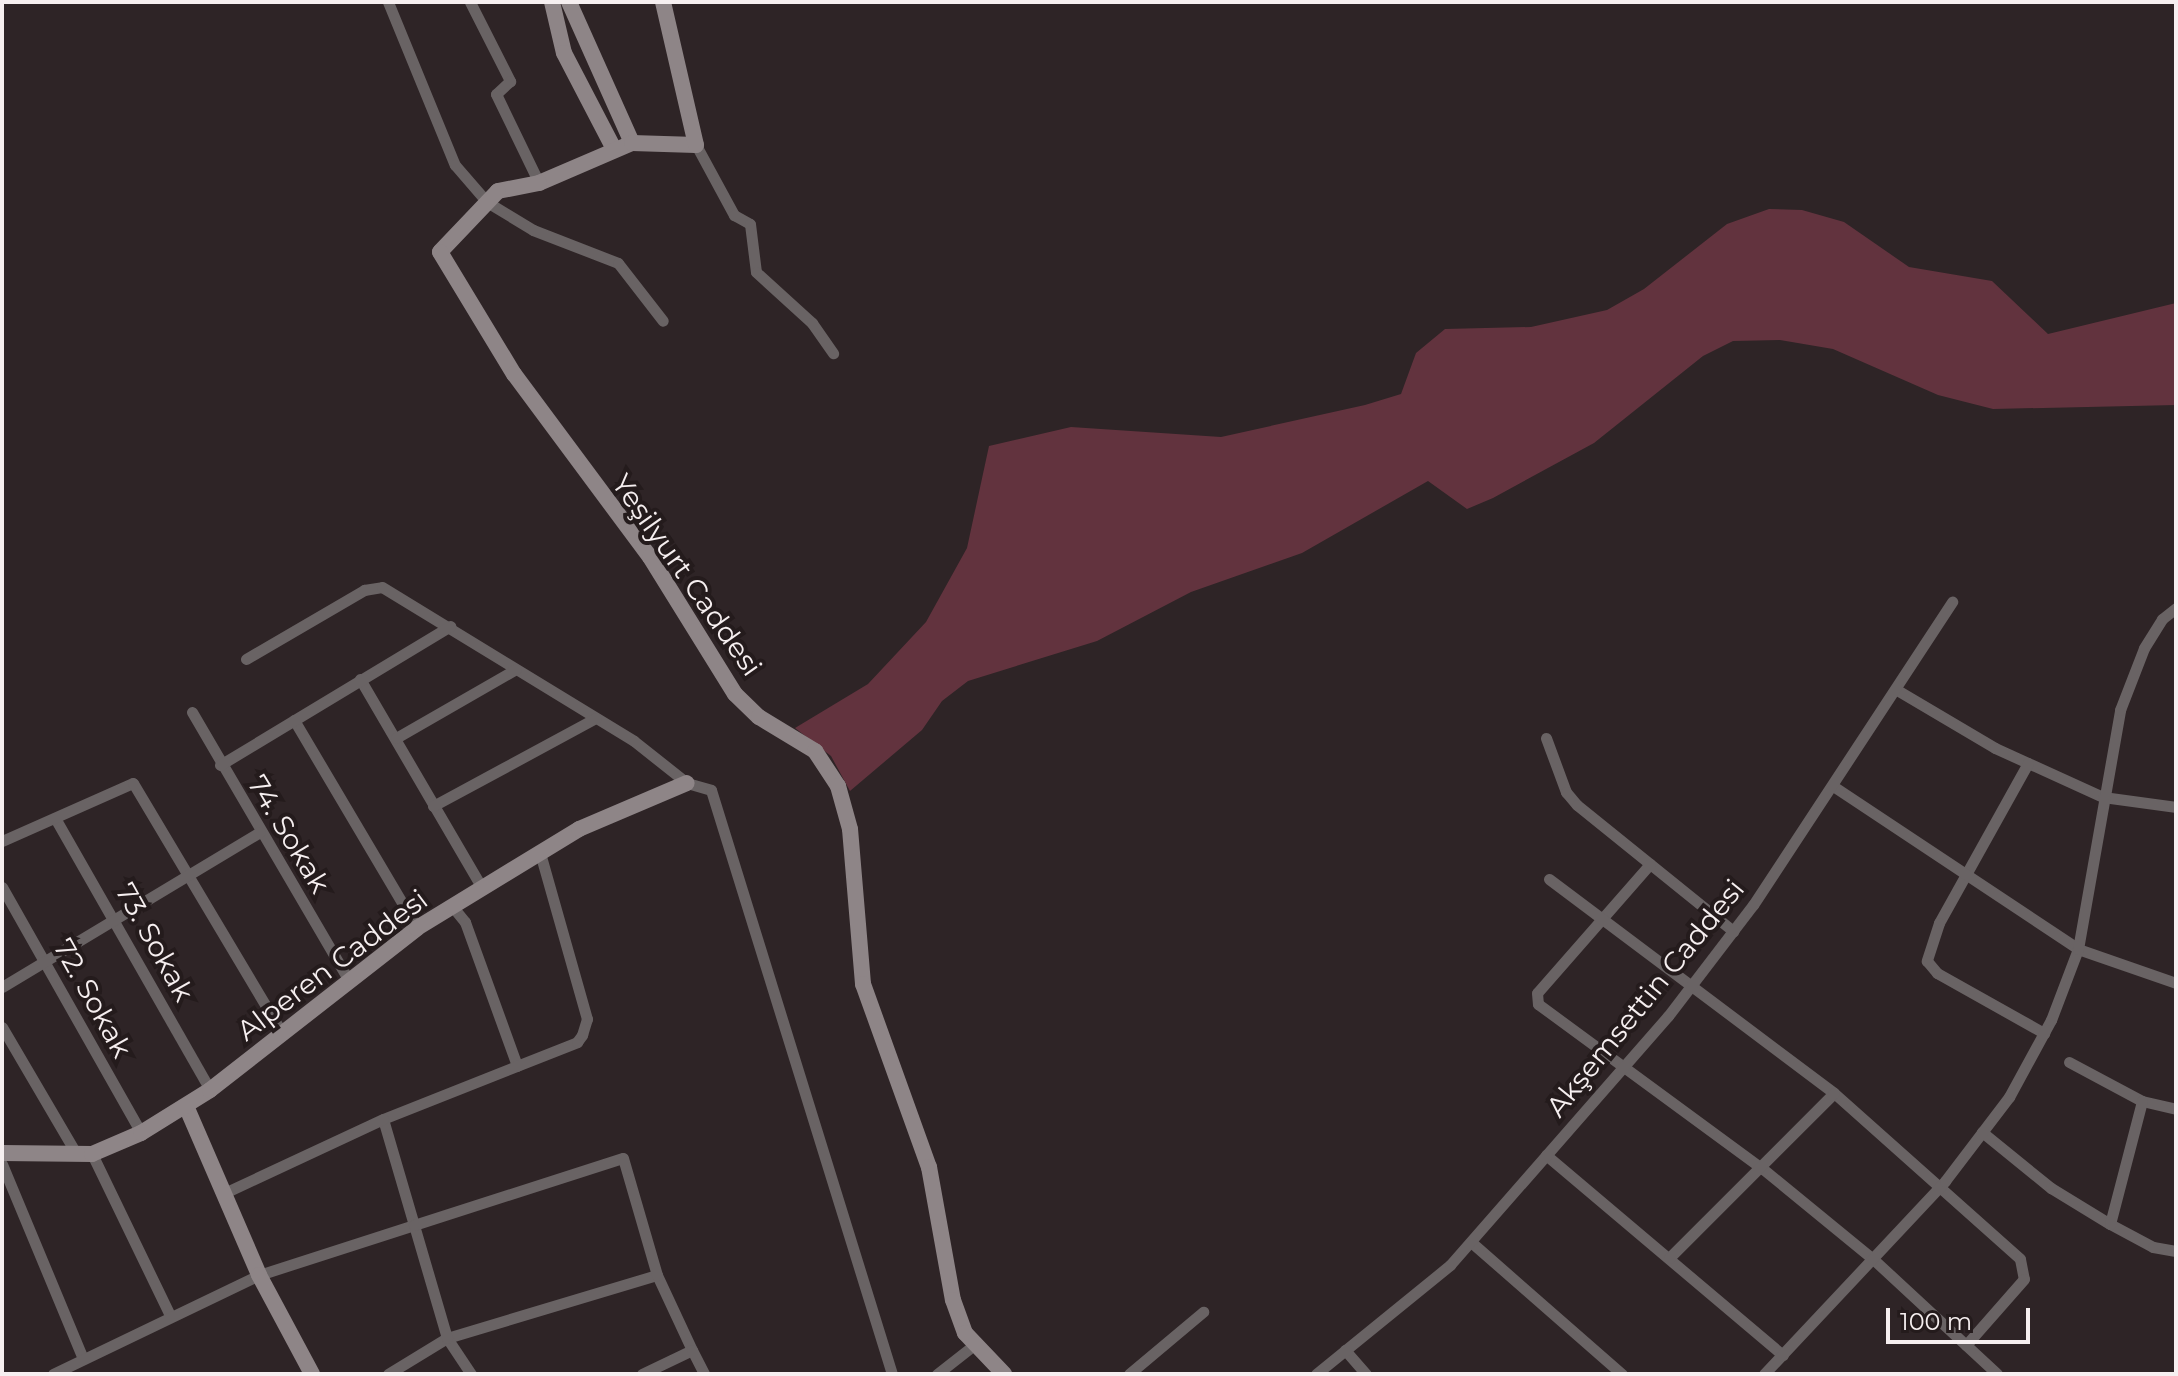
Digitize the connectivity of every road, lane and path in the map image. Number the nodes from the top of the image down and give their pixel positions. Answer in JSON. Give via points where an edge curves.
{"nodes":[{"id":1,"x":388,"y":2,"type":"edge"},
{"id":2,"x":470,"y":2,"type":"edge"},
{"id":3,"x":663,"y":2,"type":"edge"},
{"id":4,"x":559,"y":3,"type":"edge"},
{"id":5,"x":587,"y":42,"type":"junction"},
{"id":6,"x":564,"y":53,"type":"junction"},
{"id":7,"x":632,"y":143,"type":"junction"},
{"id":8,"x":696,"y":145,"type":"junction"},
{"id":9,"x":614,"y":149,"type":"junction"},
{"id":10,"x":539,"y":183,"type":"junction"},
{"id":11,"x":487,"y":202,"type":"junction"},
{"id":12,"x":663,"y":321,"type":"dead end"},
{"id":13,"x":833,"y":353,"type":"dead end"},
{"id":14,"x":1952,"y":602,"type":"dead end"},
{"id":15,"x":2176,"y":608,"type":"edge"},
{"id":16,"x":450,"y":626,"type":"junction"},
{"id":17,"x":246,"y":659,"type":"dead end"},
{"id":18,"x":516,"y":669,"type":"junction"},
{"id":19,"x":360,"y":679,"type":"junction"},
{"id":20,"x":1897,"y":690,"type":"junction"},
{"id":21,"x":192,"y":712,"type":"dead end"},
{"id":22,"x":596,"y":718,"type":"junction"},
{"id":23,"x":294,"y":720,"type":"junction"},
{"id":24,"x":396,"y":738,"type":"junction"},
{"id":25,"x":1546,"y":738,"type":"dead end"},
{"id":26,"x":2028,"y":763,"type":"junction"},
{"id":27,"x":220,"y":765,"type":"junction"},
{"id":28,"x":687,"y":783,"type":"junction"},
{"id":29,"x":1833,"y":786,"type":"junction"},
{"id":30,"x":2103,"y":797,"type":"junction"},
{"id":31,"x":433,"y":806,"type":"junction"},
{"id":32,"x":2176,"y":807,"type":"edge"},
{"id":33,"x":55,"y":818,"type":"junction"},
{"id":34,"x":260,"y":832,"type":"junction"},
{"id":35,"x":2,"y":841,"type":"edge"},
{"id":36,"x":540,"y":853,"type":"junction"},
{"id":37,"x":1650,"y":864,"type":"junction"},
{"id":38,"x":189,"y":875,"type":"junction"},
{"id":39,"x":1965,"y":876,"type":"junction"},
{"id":40,"x":1549,"y":879,"type":"dead end"},
{"id":41,"x":2,"y":887,"type":"edge"},
{"id":42,"x":482,"y":888,"type":"junction"},
{"id":43,"x":452,"y":906,"type":"junction"},
{"id":44,"x":7,"y":907,"type":"edge"},
{"id":45,"x":1602,"y":918,"type":"junction"},
{"id":46,"x":116,"y":920,"type":"junction"},
{"id":47,"x":417,"y":928,"type":"junction"},
{"id":48,"x":1733,"y":931,"type":"junction"},
{"id":49,"x":2078,"y":949,"type":"junction"},
{"id":50,"x":44,"y":959,"type":"junction"},
{"id":51,"x":348,"y":979,"type":"junction"},
{"id":52,"x":2176,"y":983,"type":"edge"},
{"id":53,"x":1691,"y":986,"type":"junction"},
{"id":54,"x":2,"y":987,"type":"edge"},
{"id":55,"x":2,"y":1027,"type":"edge"},
{"id":56,"x":2044,"y":1033,"type":"junction"},
{"id":57,"x":283,"y":1035,"type":"junction"},
{"id":58,"x":2069,"y":1062,"type":"dead end"},
{"id":59,"x":517,"y":1066,"type":"junction"},
{"id":60,"x":1622,"y":1068,"type":"junction"},
{"id":61,"x":210,"y":1090,"type":"junction"},
{"id":62,"x":1834,"y":1093,"type":"junction"},
{"id":63,"x":2142,"y":1101,"type":"junction"},
{"id":64,"x":186,"y":1106,"type":"junction"},
{"id":65,"x":2176,"y":1109,"type":"edge"},
{"id":66,"x":383,"y":1119,"type":"junction"},
{"id":67,"x":1982,"y":1132,"type":"junction"},
{"id":68,"x":141,"y":1133,"type":"junction"},
{"id":69,"x":2,"y":1153,"type":"edge"},
{"id":70,"x":84,"y":1153,"type":"junction"},
{"id":71,"x":1546,"y":1155,"type":"junction"},
{"id":72,"x":2,"y":1164,"type":"edge"},
{"id":73,"x":1763,"y":1169,"type":"junction"},
{"id":74,"x":1941,"y":1185,"type":"junction"},
{"id":75,"x":224,"y":1193,"type":"junction"},
{"id":76,"x":2110,"y":1224,"type":"junction"},
{"id":77,"x":414,"y":1225,"type":"junction"},
{"id":78,"x":1471,"y":1242,"type":"junction"},
{"id":79,"x":2176,"y":1251,"type":"edge"},
{"id":80,"x":1669,"y":1258,"type":"junction"},
{"id":81,"x":1873,"y":1259,"type":"junction"},
{"id":82,"x":259,"y":1275,"type":"junction"},
{"id":83,"x":657,"y":1275,"type":"junction"},
{"id":84,"x":1203,"y":1312,"type":"dead end"},
{"id":85,"x":170,"y":1315,"type":"junction"},
{"id":86,"x":447,"y":1338,"type":"junction"},
{"id":87,"x":974,"y":1345,"type":"junction"},
{"id":88,"x":1966,"y":1345,"type":"junction"},
{"id":89,"x":692,"y":1350,"type":"junction"},
{"id":90,"x":1345,"y":1350,"type":"junction"},
{"id":91,"x":1783,"y":1355,"type":"junction"},
{"id":92,"x":83,"y":1359,"type":"junction"},
{"id":93,"x":53,"y":1374,"type":"edge"},
{"id":94,"x":312,"y":1374,"type":"edge"},
{"id":95,"x":388,"y":1374,"type":"edge"},
{"id":96,"x":471,"y":1374,"type":"edge"},
{"id":97,"x":642,"y":1374,"type":"edge"},
{"id":98,"x":704,"y":1374,"type":"edge"},
{"id":99,"x":892,"y":1374,"type":"edge"},
{"id":100,"x":937,"y":1374,"type":"edge"},
{"id":101,"x":1004,"y":1374,"type":"edge"},
{"id":102,"x":1129,"y":1374,"type":"edge"},
{"id":103,"x":1316,"y":1374,"type":"edge"},
{"id":104,"x":1366,"y":1374,"type":"edge"},
{"id":105,"x":1622,"y":1374,"type":"edge"},
{"id":106,"x":1764,"y":1374,"type":"edge"},
{"id":107,"x":1997,"y":1374,"type":"edge"}],
"edges":[{"from":1,"to":11,"type":"street","via":[[455,165]]},
{"from":2,"to":10,"type":"street","via":[[510,81],[496,94]]},
{"from":3,"to":8,"type":"street"},
{"from":4,"to":5,"type":"street"},
{"from":4,"to":6,"type":"street"},
{"from":5,"to":6,"type":"street"},
{"from":5,"to":7,"type":"street"},
{"from":6,"to":9,"type":"street"},
{"from":7,"to":8,"type":"street"},
{"from":7,"to":9,"type":"street"},
{"from":8,"to":13,"type":"street","via":[[734,215],[750,224],[756,272],[812,323]]},
{"from":9,"to":10,"type":"street"},
{"from":10,"to":11,"type":"street","via":[[498,191]]},
{"from":11,"to":12,"type":"street","via":[[533,230],[618,263]]},
{"from":11,"to":87,"type":"street","name":"Yeşilyurt Caddesi","via":[[440,252],[514,374],[650,557],[735,694],[759,717],[815,751],[838,786],[850,829],[863,984],[925,1154],[953,1300]]},
{"from":14,"to":20,"type":"street","name":"Akşemsettin Caddesi"},
{"from":15,"to":30,"type":"street","via":[[2153,633],[2127,689]]},
{"from":16,"to":17,"type":"street","via":[[389,589],[370,588]]},
{"from":16,"to":18,"type":"street"},
{"from":16,"to":19,"type":"street"},
{"from":18,"to":22,"type":"street"},
{"from":18,"to":24,"type":"street"},
{"from":19,"to":23,"type":"street"},
{"from":19,"to":24,"type":"street"},
{"from":20,"to":26,"type":"street"},
{"from":20,"to":29,"type":"street","name":"Akşemsettin Caddesi"},
{"from":21,"to":27,"type":"street","name":"74. Sokak"},
{"from":22,"to":28,"type":"street","via":[[682,774]]},
{"from":22,"to":31,"type":"street"},
{"from":23,"to":27,"type":"street"},
{"from":23,"to":47,"type":"street"},
{"from":24,"to":31,"type":"street"},
{"from":25,"to":37,"type":"street","via":[[1566,792]]},
{"from":26,"to":30,"type":"street"},
{"from":26,"to":39,"type":"street"},
{"from":27,"to":34,"type":"street","name":"74. Sokak"},
{"from":28,"to":36,"type":"street","name":"Alperen Caddesi","via":[[579,829]]},
{"from":28,"to":99,"type":"street","via":[[704,785],[716,797]]},
{"from":29,"to":39,"type":"street"},
{"from":29,"to":48,"type":"street","name":"Akşemsettin Caddesi"},
{"from":30,"to":32,"type":"street"},
{"from":30,"to":49,"type":"street"},
{"from":31,"to":42,"type":"street"},
{"from":33,"to":35,"type":"street"},
{"from":33,"to":38,"type":"street","via":[[133,783]]},
{"from":33,"to":46,"type":"street","name":"73. Sokak"},
{"from":34,"to":38,"type":"street"},
{"from":34,"to":51,"type":"street","name":"74. Sokak"},
{"from":36,"to":42,"type":"street","name":"Alperen Caddesi"},
{"from":36,"to":59,"type":"street","via":[[586,1025],[577,1042]]},
{"from":37,"to":45,"type":"street"},
{"from":37,"to":48,"type":"street"},
{"from":38,"to":46,"type":"street"},
{"from":38,"to":57,"type":"street"},
{"from":39,"to":49,"type":"street"},
{"from":39,"to":56,"type":"street","via":[[1934,932],[1927,961],[1937,973]]},
{"from":40,"to":45,"type":"street"},
{"from":41,"to":44,"type":"street","name":"72. Sokak"},
{"from":42,"to":43,"type":"street","name":"Alperen Caddesi"},
{"from":43,"to":47,"type":"street","name":"Alperen Caddesi"},
{"from":43,"to":59,"type":"street","via":[[465,922]]},
{"from":44,"to":50,"type":"street","name":"72. Sokak"},
{"from":45,"to":53,"type":"street"},
{"from":45,"to":60,"type":"street","via":[[1536,996],[1543,1010]]},
{"from":46,"to":50,"type":"street"},
{"from":46,"to":61,"type":"street","name":"73. Sokak"},
{"from":47,"to":51,"type":"street","name":"Alperen Caddesi"},
{"from":48,"to":53,"type":"street","name":"Akşemsettin Caddesi"},
{"from":49,"to":52,"type":"street"},
{"from":49,"to":56,"type":"street"},
{"from":50,"to":54,"type":"street"},
{"from":50,"to":68,"type":"street","name":"72. Sokak"},
{"from":51,"to":57,"type":"street","name":"Alperen Caddesi"},
{"from":53,"to":60,"type":"street","name":"Akşemsettin Caddesi"},
{"from":53,"to":62,"type":"street"},
{"from":55,"to":70,"type":"street"},
{"from":56,"to":67,"type":"street","via":[[2009,1097]]},
{"from":57,"to":61,"type":"street","name":"Alperen Caddesi"},
{"from":58,"to":63,"type":"street"},
{"from":59,"to":66,"type":"street"},
{"from":60,"to":71,"type":"street","name":"Akşemsettin Caddesi"},
{"from":60,"to":73,"type":"street"},
{"from":61,"to":64,"type":"street","name":"Alperen Caddesi"},
{"from":62,"to":73,"type":"street"},
{"from":62,"to":74,"type":"street"},
{"from":63,"to":65,"type":"street"},
{"from":63,"to":76,"type":"street"},
{"from":64,"to":68,"type":"street","name":"Alperen Caddesi"},
{"from":64,"to":75,"type":"street"},
{"from":66,"to":75,"type":"street"},
{"from":66,"to":77,"type":"street"},
{"from":67,"to":74,"type":"street"},
{"from":67,"to":76,"type":"street","via":[[2051,1188]]},
{"from":68,"to":70,"type":"street","name":"Alperen Caddesi"},
{"from":69,"to":70,"type":"street","name":"Alperen Caddesi"},
{"from":70,"to":85,"type":"street"},
{"from":71,"to":78,"type":"street","name":"Akşemsettin Caddesi"},
{"from":71,"to":80,"type":"street"},
{"from":72,"to":92,"type":"street"},
{"from":73,"to":80,"type":"street"},
{"from":73,"to":81,"type":"street"},
{"from":74,"to":81,"type":"street"},
{"from":74,"to":88,"type":"street","via":[[2020,1259],[2024,1279]]},
{"from":75,"to":82,"type":"street"},
{"from":76,"to":79,"type":"street","via":[[2153,1247]]},
{"from":77,"to":82,"type":"street"},
{"from":77,"to":83,"type":"street","via":[[623,1158]]},
{"from":77,"to":86,"type":"street"},
{"from":78,"to":90,"type":"street","name":"Akşemsettin Caddesi"},
{"from":78,"to":105,"type":"street"},
{"from":80,"to":91,"type":"street"},
{"from":81,"to":88,"type":"street"},
{"from":81,"to":91,"type":"street"},
{"from":82,"to":85,"type":"street"},
{"from":82,"to":94,"type":"street"},
{"from":83,"to":86,"type":"street"},
{"from":83,"to":89,"type":"street"},
{"from":84,"to":102,"type":"street"},
{"from":85,"to":92,"type":"street"},
{"from":86,"to":95,"type":"street"},
{"from":86,"to":96,"type":"street"},
{"from":87,"to":100,"type":"street"},
{"from":87,"to":101,"type":"street","name":"Yeşilyurt Caddesi"},
{"from":88,"to":107,"type":"street"},
{"from":89,"to":97,"type":"street"},
{"from":89,"to":98,"type":"street"},
{"from":90,"to":103,"type":"street","name":"Akşemsettin Caddesi"},
{"from":90,"to":104,"type":"street"},
{"from":91,"to":106,"type":"street"},
{"from":92,"to":93,"type":"street"}]}
